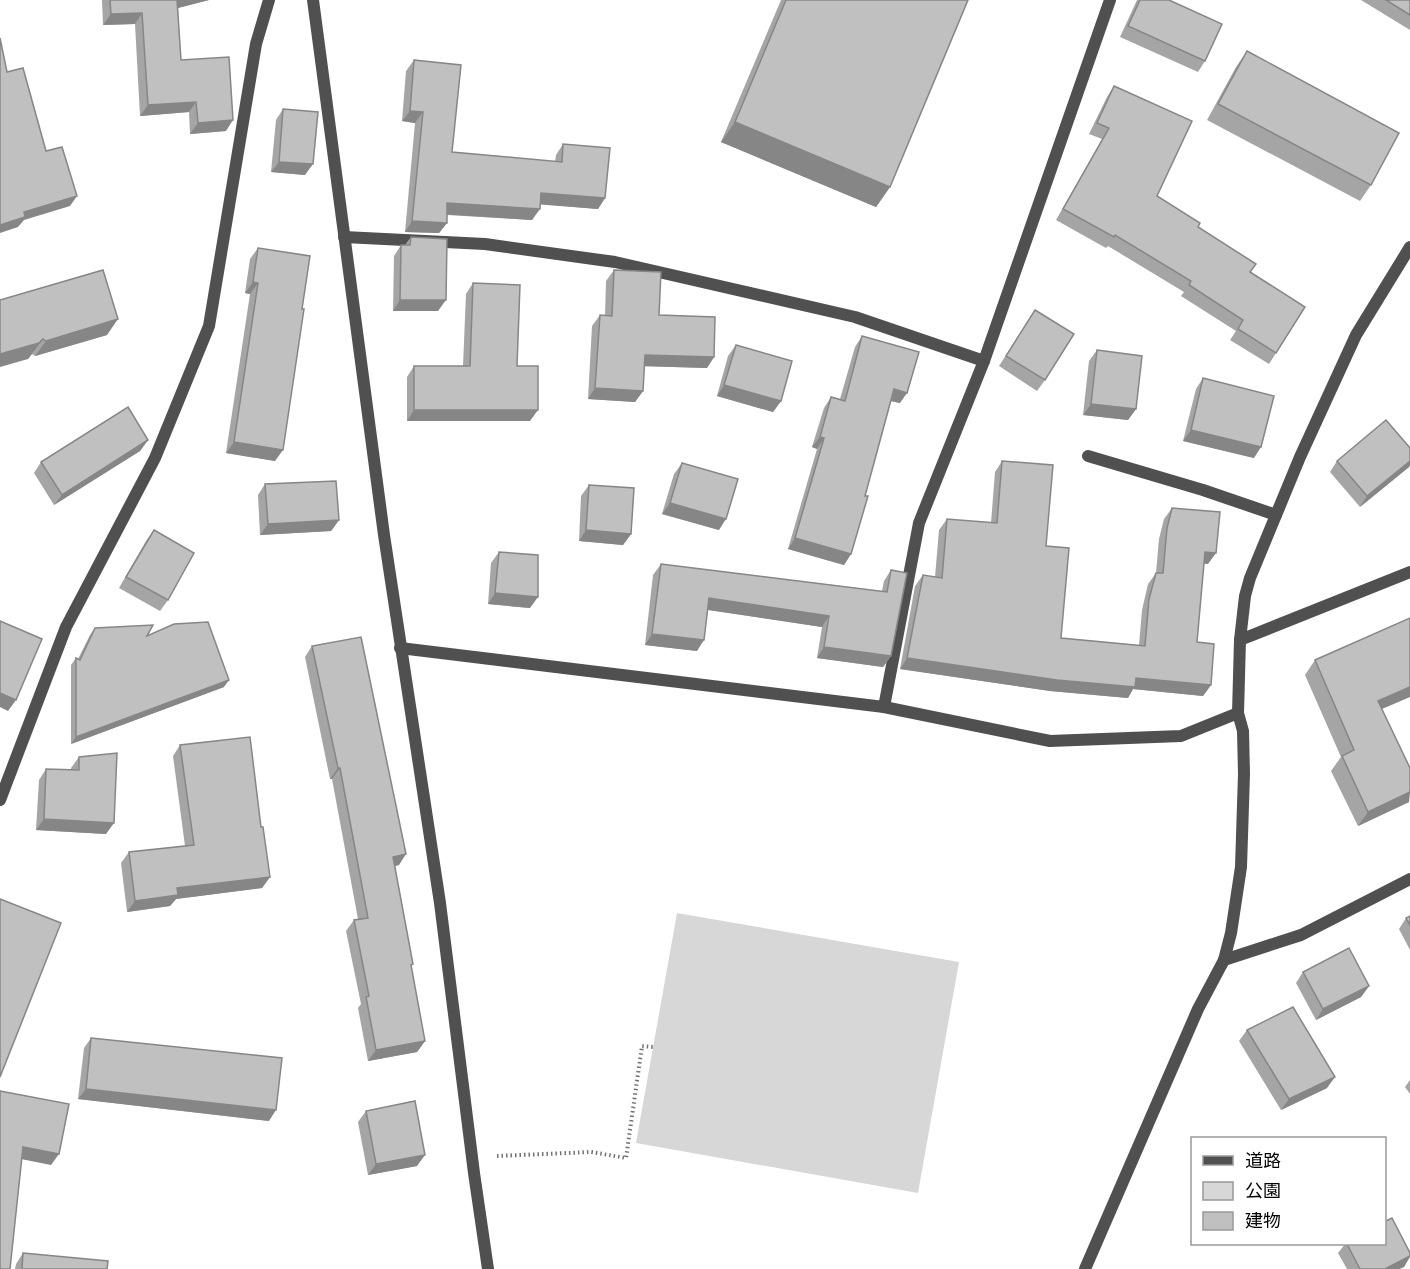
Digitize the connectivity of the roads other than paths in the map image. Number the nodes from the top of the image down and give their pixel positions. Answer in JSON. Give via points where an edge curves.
{"nodes":[{"id":1,"x":269,"y":0,"type":"edge"},
{"id":2,"x":313,"y":0,"type":"edge"},
{"id":3,"x":1110,"y":0,"type":"edge"},
{"id":4,"x":344,"y":237,"type":"junction"},
{"id":5,"x":1410,"y":247,"type":"edge"},
{"id":6,"x":984,"y":361,"type":"junction"},
{"id":7,"x":1088,"y":456,"type":"dead end"},
{"id":8,"x":1276,"y":515,"type":"junction"},
{"id":9,"x":1410,"y":572,"type":"edge"},
{"id":10,"x":1240,"y":640,"type":"junction"},
{"id":11,"x":400,"y":648,"type":"junction"},
{"id":12,"x":884,"y":707,"type":"junction"},
{"id":13,"x":1238,"y":713,"type":"junction"},
{"id":14,"x":0,"y":800,"type":"edge"},
{"id":15,"x":1410,"y":879,"type":"edge"},
{"id":16,"x":1224,"y":960,"type":"junction"},
{"id":17,"x":488,"y":1269,"type":"edge"},
{"id":18,"x":1085,"y":1269,"type":"edge"}],
"edges":[{"from":1,"to":14,"type":"street","via":[[256,44],[209,326],[155,458],[66,627]]},
{"from":2,"to":4,"type":"street"},
{"from":3,"to":6,"type":"street"},
{"from":4,"to":6,"type":"street","via":[[485,244],[615,262],[855,317]]},
{"from":4,"to":11,"type":"street"},
{"from":5,"to":8,"type":"street","via":[[1356,335]]},
{"from":6,"to":12,"type":"street","via":[[919,523]]},
{"from":7,"to":8,"type":"street"},
{"from":8,"to":10,"type":"street","via":[[1245,596]]},
{"from":9,"to":10,"type":"street"},
{"from":10,"to":13,"type":"street"},
{"from":11,"to":12,"type":"street"},
{"from":11,"to":17,"type":"street","via":[[440,903]]},
{"from":12,"to":13,"type":"street","via":[[1050,741],[1181,736]]},
{"from":13,"to":16,"type":"street","via":[[1243,731],[1244,774],[1241,867]]},
{"from":15,"to":16,"type":"street","via":[[1301,936]]},
{"from":16,"to":18,"type":"street","via":[[1198,1010]]}]}
